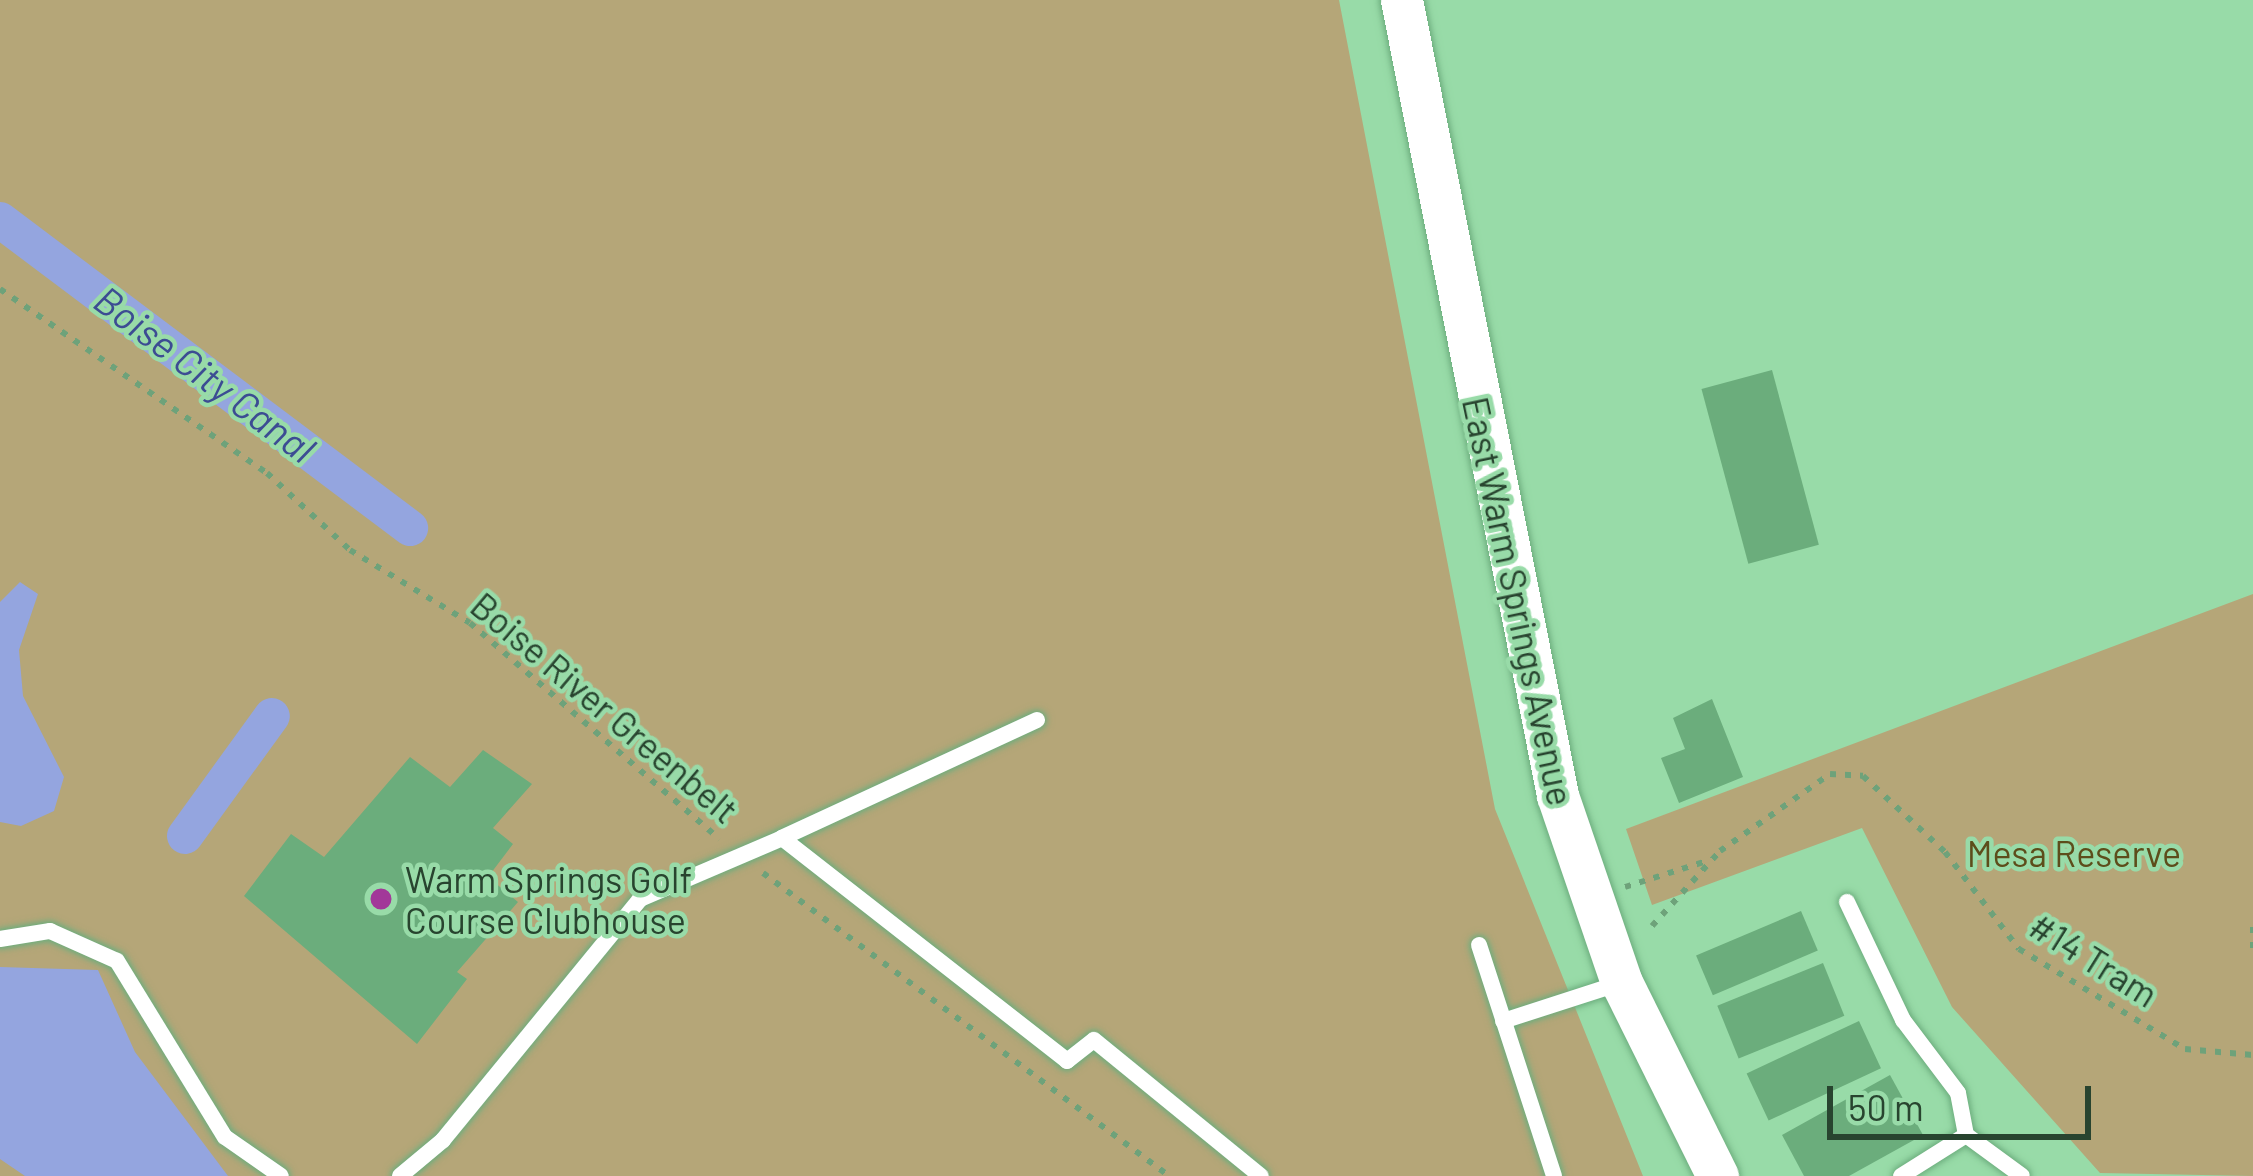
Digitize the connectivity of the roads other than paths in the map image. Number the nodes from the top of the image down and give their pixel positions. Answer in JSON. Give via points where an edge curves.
{"nodes":[{"id":1,"x":1402,"y":0,"type":"edge"},
{"id":2,"x":1037,"y":720,"type":"dead end"},
{"id":3,"x":782,"y":838,"type":"junction"},
{"id":4,"x":1847,"y":902,"type":"dead end"},
{"id":5,"x":0,"y":939,"type":"edge"},
{"id":6,"x":1479,"y":945,"type":"dead end"},
{"id":7,"x":1622,"y":983,"type":"junction"},
{"id":8,"x":1503,"y":1021,"type":"junction"},
{"id":9,"x":1966,"y":1136,"type":"junction"},
{"id":10,"x":281,"y":1176,"type":"edge"},
{"id":11,"x":400,"y":1176,"type":"edge"},
{"id":12,"x":1261,"y":1176,"type":"edge"},
{"id":13,"x":1554,"y":1176,"type":"edge"},
{"id":14,"x":1718,"y":1176,"type":"edge"},
{"id":15,"x":1900,"y":1176,"type":"edge"},
{"id":16,"x":2023,"y":1176,"type":"edge"}],
"edges":[{"from":1,"to":7,"type":"street","name":"East Warm Springs Avenue","via":[[1523,655]]},
{"from":2,"to":3,"type":"lane"},
{"from":3,"to":11,"type":"lane","via":[[640,898]]},
{"from":3,"to":12,"type":"lane","via":[[1067,1061],[1094,1040]]},
{"from":4,"to":9,"type":"lane","via":[[1904,1020],[1958,1093]]},
{"from":5,"to":10,"type":"lane","via":[[50,931],[117,961],[225,1138]]},
{"from":6,"to":8,"type":"lane"},
{"from":7,"to":8,"type":"lane"},
{"from":7,"to":14,"type":"street","name":"East Warm Springs Avenue"},
{"from":8,"to":13,"type":"lane"},
{"from":9,"to":15,"type":"lane"},
{"from":9,"to":16,"type":"lane"}]}
